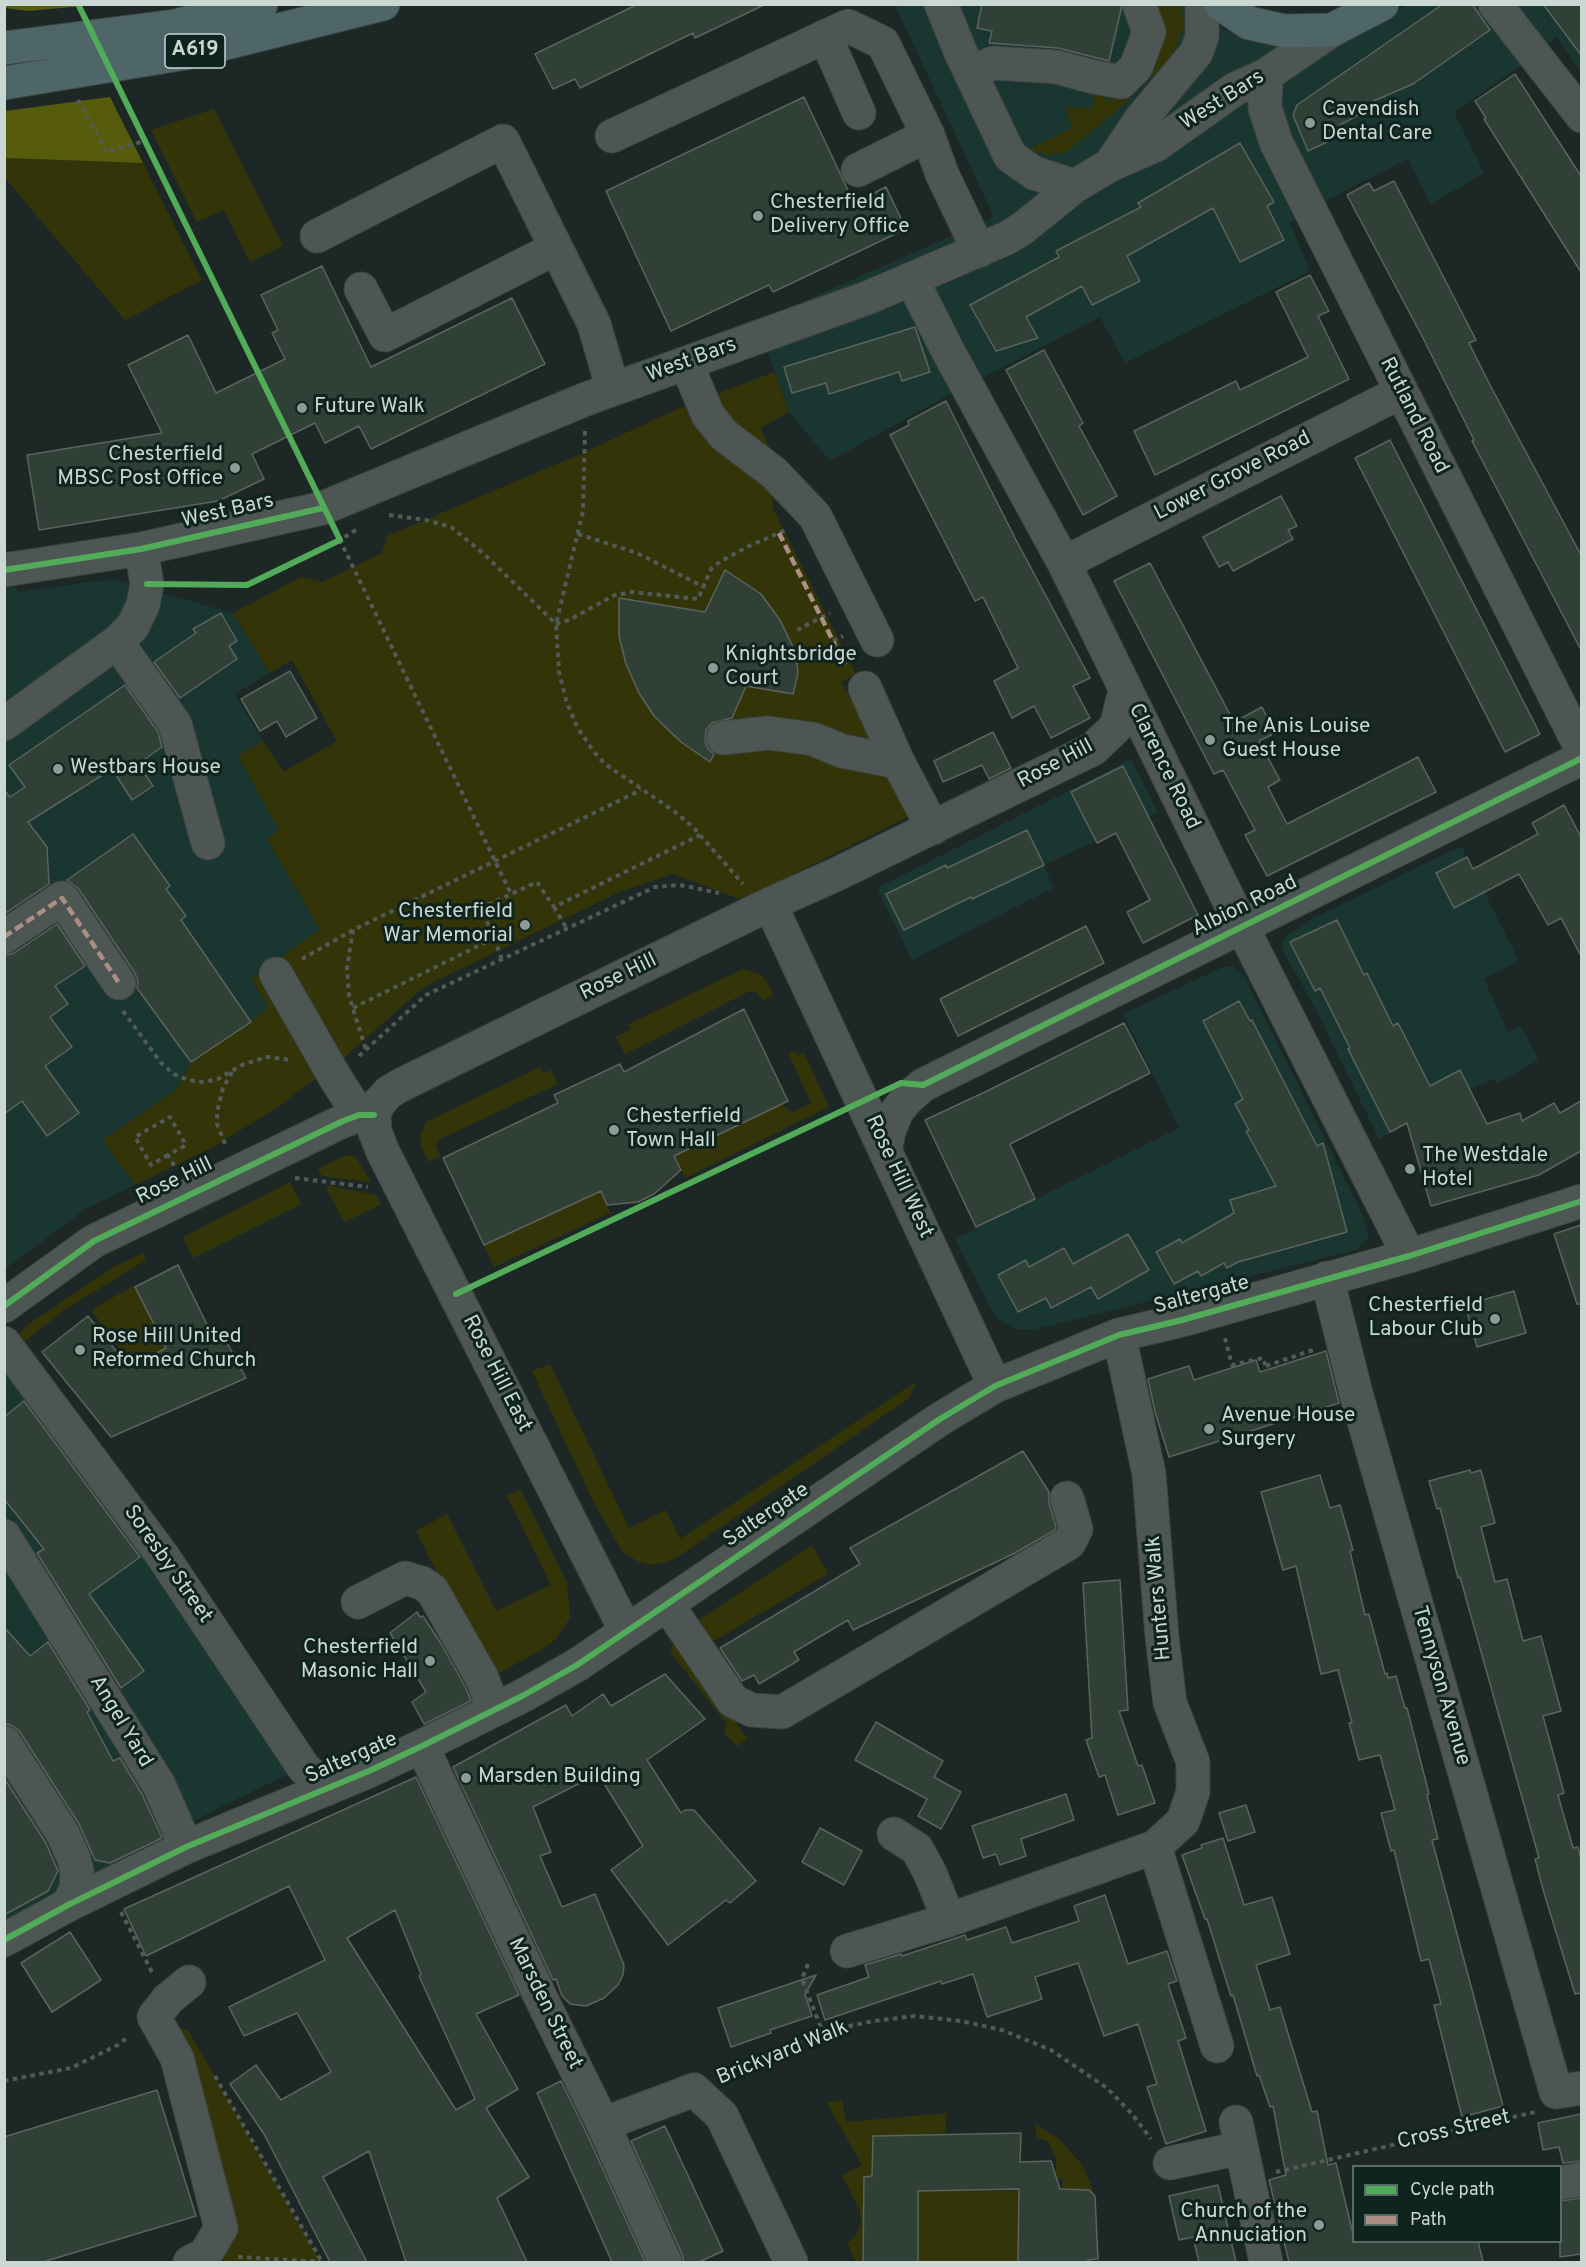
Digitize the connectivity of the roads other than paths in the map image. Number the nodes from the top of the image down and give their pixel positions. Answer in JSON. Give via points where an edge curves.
{"nodes":[{"id":1,"x":261,"y":4,"type":"edge"},
{"id":2,"x":383,"y":4,"type":"edge"},
{"id":3,"x":941,"y":4,"type":"edge"},
{"id":4,"x":1139,"y":4,"type":"edge"},
{"id":5,"x":1202,"y":4,"type":"edge"},
{"id":6,"x":1221,"y":4,"type":"edge"},
{"id":7,"x":1382,"y":4,"type":"edge"},
{"id":8,"x":1495,"y":4,"type":"edge"},
{"id":9,"x":1332,"y":30,"type":"junction"},
{"id":10,"x":825,"y":36,"type":"junction"},
{"id":11,"x":4,"y":48,"type":"edge"},
{"id":12,"x":971,"y":73,"type":"junction"},
{"id":13,"x":1266,"y":75,"type":"junction"},
{"id":14,"x":4,"y":83,"type":"edge"},
{"id":15,"x":859,"y":113,"type":"dead end"},
{"id":16,"x":1581,"y":116,"type":"edge"},
{"id":17,"x":928,"y":135,"type":"junction"},
{"id":18,"x":612,"y":136,"type":"dead end"},
{"id":19,"x":1110,"y":165,"type":"junction"},
{"id":20,"x":858,"y":170,"type":"dead end"},
{"id":21,"x":1075,"y":186,"type":"junction"},
{"id":22,"x":318,"y":236,"type":"dead end"},
{"id":23,"x":556,"y":248,"type":"junction"},
{"id":24,"x":979,"y":251,"type":"junction"},
{"id":25,"x":912,"y":280,"type":"junction"},
{"id":26,"x":361,"y":289,"type":"dead end"},
{"id":27,"x":686,"y":363,"type":"junction"},
{"id":28,"x":614,"y":389,"type":"junction"},
{"id":29,"x":1401,"y":392,"type":"junction"},
{"id":30,"x":141,"y":549,"type":"junction"},
{"id":31,"x":1065,"y":563,"type":"junction"},
{"id":32,"x":4,"y":570,"type":"edge"},
{"id":33,"x":877,"y":640,"type":"dead end"},
{"id":34,"x":117,"y":642,"type":"junction"},
{"id":35,"x":855,"y":676,"type":"road end"},
{"id":36,"x":1125,"y":691,"type":"junction"},
{"id":37,"x":4,"y":724,"type":"edge"},
{"id":38,"x":723,"y":738,"type":"dead end"},
{"id":39,"x":1581,"y":750,"type":"edge"},
{"id":40,"x":1581,"y":758,"type":"edge"},
{"id":41,"x":897,"y":762,"type":"junction"},
{"id":42,"x":933,"y":828,"type":"junction"},
{"id":43,"x":208,"y":843,"type":"dead end"},
{"id":44,"x":770,"y":904,"type":"junction"},
{"id":45,"x":1242,"y":927,"type":"junction"},
{"id":46,"x":8,"y":935,"type":"edge"},
{"id":47,"x":276,"y":974,"type":"road end"},
{"id":48,"x":119,"y":983,"type":"road end"},
{"id":49,"x":367,"y":1115,"type":"junction"},
{"id":50,"x":885,"y":1151,"type":"junction"},
{"id":51,"x":1581,"y":1201,"type":"edge"},
{"id":52,"x":1409,"y":1256,"type":"junction"},
{"id":53,"x":1327,"y":1278,"type":"junction"},
{"id":54,"x":4,"y":1306,"type":"edge"},
{"id":55,"x":1119,"y":1335,"type":"junction"},
{"id":56,"x":4,"y":1343,"type":"edge"},
{"id":57,"x":995,"y":1386,"type":"junction"},
{"id":58,"x":1067,"y":1498,"type":"dead end"},
{"id":59,"x":4,"y":1536,"type":"edge"},
{"id":60,"x":358,"y":1602,"type":"dead end"},
{"id":61,"x":667,"y":1604,"type":"junction"},
{"id":62,"x":626,"y":1631,"type":"junction"},
{"id":63,"x":494,"y":1710,"type":"junction"},
{"id":64,"x":4,"y":1742,"type":"edge"},
{"id":65,"x":422,"y":1746,"type":"junction"},
{"id":66,"x":327,"y":1789,"type":"junction"},
{"id":67,"x":894,"y":1834,"type":"dead end"},
{"id":68,"x":186,"y":1847,"type":"junction"},
{"id":69,"x":1155,"y":1847,"type":"junction"},
{"id":70,"x":68,"y":1905,"type":"junction"},
{"id":71,"x":949,"y":1920,"type":"junction"},
{"id":72,"x":4,"y":1940,"type":"edge"},
{"id":73,"x":847,"y":1951,"type":"dead end"},
{"id":74,"x":189,"y":1982,"type":"dead end"},
{"id":75,"x":1217,"y":2046,"type":"dead end"},
{"id":76,"x":1569,"y":2090,"type":"edge"},
{"id":77,"x":603,"y":2124,"type":"junction"},
{"id":78,"x":1170,"y":2163,"type":"road end"},
{"id":79,"x":1581,"y":2180,"type":"edge"},
{"id":80,"x":1562,"y":2183,"type":"edge"},
{"id":81,"x":186,"y":2186,"type":"dead end"},
{"id":82,"x":191,"y":2260,"type":"edge"},
{"id":83,"x":665,"y":2262,"type":"edge"},
{"id":84,"x":791,"y":2262,"type":"edge"},
{"id":85,"x":1266,"y":2262,"type":"edge"}],
"edges":[{"from":1,"to":11,"type":"highway","number":"A619","via":[[175,26]]},
{"from":2,"to":14,"type":"highway","number":"A619","via":[[186,53]]},
{"from":3,"to":12,"type":"street"},
{"from":4,"to":12,"type":"street","via":[[1149,32],[1136,67],[1121,82],[1057,67],[993,63]]},
{"from":5,"to":19,"type":"street","name":"West Bars","via":[[1202,37],[1196,53],[1141,119]]},
{"from":6,"to":9,"type":"highway","name":"West Bars","via":[[1249,23],[1285,31]]},
{"from":7,"to":9,"type":"highway","name":"West Bars"},
{"from":8,"to":16,"type":"street"},
{"from":9,"to":13,"type":"street","name":"West Bars"},
{"from":10,"to":15,"type":"street"},
{"from":10,"to":17,"type":"street","via":[[848,26],[883,43]]},
{"from":10,"to":18,"type":"street"},
{"from":12,"to":21,"type":"street","via":[[1010,156],[1034,173]]},
{"from":13,"to":19,"type":"street","name":"West Bars","via":[[1235,89],[1156,145]]},
{"from":13,"to":29,"type":"street","name":"Rutland Road","via":[[1265,108],[1276,142]]},
{"from":17,"to":20,"type":"street"},
{"from":17,"to":24,"type":"street"},
{"from":19,"to":21,"type":"street","name":"West Bars"},
{"from":21,"to":24,"type":"street","name":"West Bars","via":[[1023,228]]},
{"from":22,"to":23,"type":"street","via":[[503,141]]},
{"from":23,"to":26,"type":"street","via":[[385,335]]},
{"from":23,"to":28,"type":"street","via":[[594,324]]},
{"from":24,"to":25,"type":"street","name":"West Bars"},
{"from":25,"to":27,"type":"street","name":"West Bars"},
{"from":25,"to":31,"type":"street","name":"Clarence Road"},
{"from":27,"to":28,"type":"street","name":"West Bars"},
{"from":27,"to":33,"type":"street","via":[[708,416],[724,435],[774,474],[815,516]]},
{"from":28,"to":30,"type":"street","name":"West Bars","via":[[323,508]]},
{"from":29,"to":31,"type":"street","name":"Lower Grove Road"},
{"from":29,"to":39,"type":"street","name":"Rutland Road"},
{"from":30,"to":32,"type":"street","name":"West Bars"},
{"from":30,"to":34,"type":"street","via":[[147,585],[143,605],[133,626]]},
{"from":31,"to":36,"type":"street","name":"Clarence Road"},
{"from":34,"to":37,"type":"street"},
{"from":34,"to":43,"type":"street","via":[[175,724]]},
{"from":35,"to":41,"type":"street"},
{"from":36,"to":42,"type":"street","name":"Rose Hill","via":[[1116,728],[1093,749]]},
{"from":36,"to":45,"type":"street","name":"Clarence Road"},
{"from":38,"to":41,"type":"street","via":[[768,733],[813,739],[842,751]]},
{"from":40,"to":45,"type":"street","name":"Albion Road"},
{"from":41,"to":42,"type":"street"},
{"from":42,"to":44,"type":"street","name":"Rose Hill"},
{"from":44,"to":49,"type":"street","name":"Rose Hill","via":[[400,1084]]},
{"from":44,"to":50,"type":"street","name":"Rose Hill West"},
{"from":45,"to":50,"type":"street","name":"Albion Road","via":[[923,1085],[897,1111]]},
{"from":45,"to":52,"type":"street","name":"Clarence Road"},
{"from":46,"to":48,"type":"street","via":[[62,898]]},
{"from":47,"to":49,"type":"street","via":[[336,1079]]},
{"from":49,"to":54,"type":"street","name":"Rose Hill","via":[[236,1171],[94,1241]]},
{"from":49,"to":62,"type":"street","name":"Rose Hill East"},
{"from":50,"to":57,"type":"street","name":"Rose Hill West"},
{"from":51,"to":52,"type":"street","name":"Saltergate"},
{"from":52,"to":53,"type":"street","name":"Saltergate"},
{"from":53,"to":55,"type":"street","name":"Saltergate"},
{"from":53,"to":76,"type":"street","name":"Tennyson Avenue","via":[[1364,1420]]},
{"from":55,"to":57,"type":"street","name":"Saltergate"},
{"from":55,"to":69,"type":"street","name":"Hunters Walk","via":[[1149,1474],[1170,1702],[1193,1762],[1193,1792],[1183,1821]]},
{"from":56,"to":66,"type":"street","name":"Soresby Street","via":[[162,1555],[236,1680],[304,1768]]},
{"from":57,"to":61,"type":"street","name":"Saltergate"},
{"from":58,"to":61,"type":"street","via":[[1076,1529],[1069,1543],[782,1712],[752,1710],[733,1701]]},
{"from":59,"to":68,"type":"street","name":"Angel Yard","via":[[159,1785]]},
{"from":60,"to":63,"type":"street","via":[[405,1578],[432,1590],[482,1678]]},
{"from":61,"to":62,"type":"street","name":"Saltergate"},
{"from":62,"to":63,"type":"street","name":"Saltergate","via":[[578,1665]]},
{"from":63,"to":65,"type":"street","name":"Saltergate"},
{"from":64,"to":70,"type":"street","via":[[63,1834],[74,1859],[76,1889]]},
{"from":65,"to":66,"type":"street","name":"Saltergate"},
{"from":65,"to":77,"type":"street","name":"Marsden Street"},
{"from":66,"to":68,"type":"street","name":"Saltergate"},
{"from":67,"to":71,"type":"street","via":[[917,1849]]},
{"from":68,"to":70,"type":"street","name":"Saltergate"},
{"from":69,"to":71,"type":"street","name":"Hunters Walk"},
{"from":69,"to":75,"type":"street"},
{"from":70,"to":72,"type":"street","name":"Saltergate"},
{"from":71,"to":73,"type":"street","name":"Hunters Walk"},
{"from":74,"to":82,"type":"street","via":[[154,2017],[177,2058],[179,2116],[221,2228]]},
{"from":77,"to":83,"type":"street","name":"Marsden Street"},
{"from":77,"to":84,"type":"street","name":"Brickyard Walk","via":[[694,2090],[722,2116]]},
{"from":78,"to":85,"type":"street","via":[[1242,2150]]},
{"from":79,"to":80,"type":"street"},
{"from":81,"to":82,"type":"street","via":[[190,2185],[199,2217]]}]}
